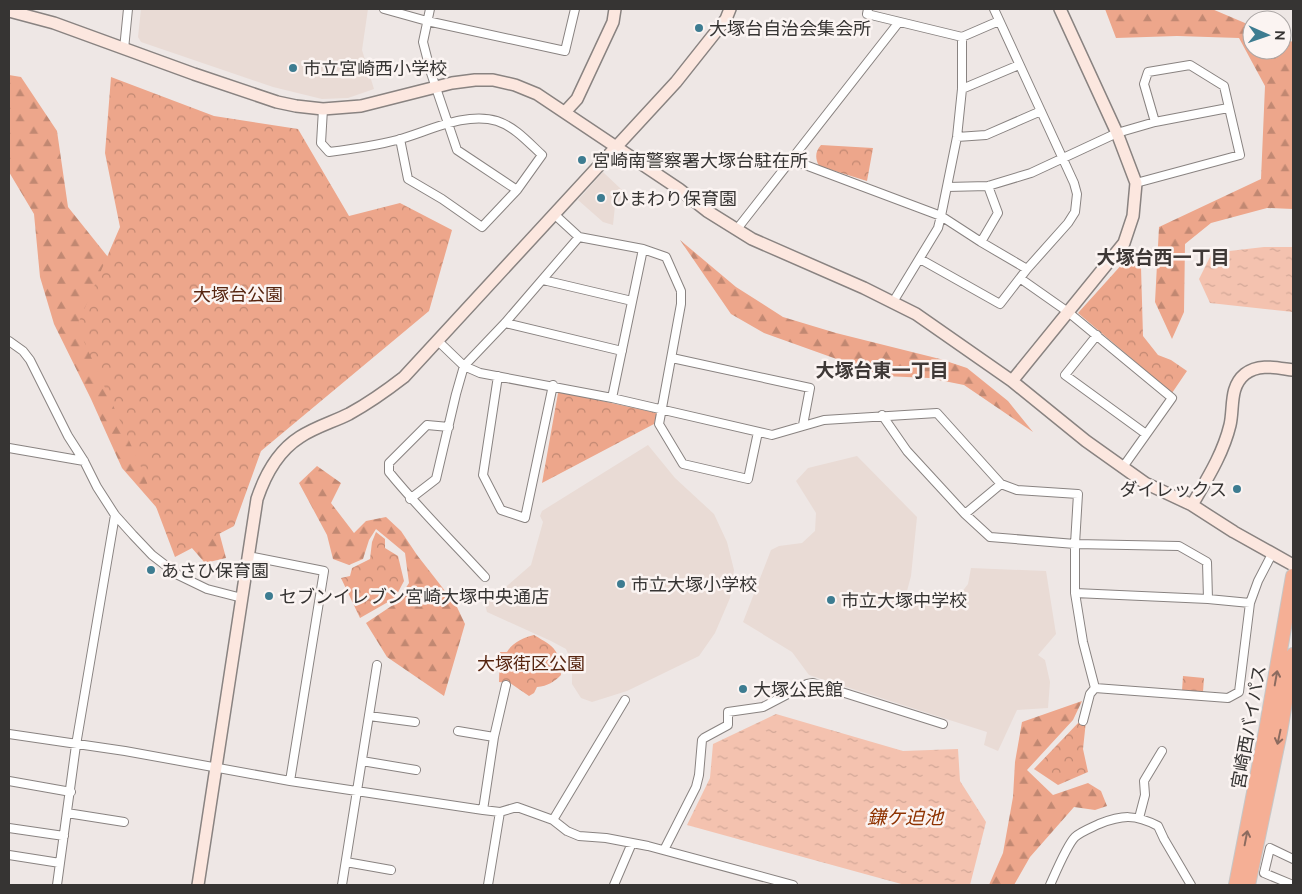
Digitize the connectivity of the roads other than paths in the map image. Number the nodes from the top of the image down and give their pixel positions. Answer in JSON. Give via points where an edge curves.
{"nodes":[{"id":1,"x":128,"y":9,"type":"edge"},
{"id":2,"x":384,"y":9,"type":"edge"},
{"id":3,"x":430,"y":9,"type":"edge"},
{"id":4,"x":575,"y":9,"type":"edge"},
{"id":5,"x":616,"y":9,"type":"edge"},
{"id":6,"x":730,"y":9,"type":"edge"},
{"id":7,"x":868,"y":9,"type":"edge"},
{"id":8,"x":994,"y":9,"type":"edge"},
{"id":9,"x":1060,"y":9,"type":"edge"},
{"id":10,"x":9,"y":11,"type":"edge"},
{"id":11,"x":999,"y":20,"type":"junction"},
{"id":12,"x":427,"y":21,"type":"junction"},
{"id":13,"x":898,"y":22,"type":"junction"},
{"id":14,"x":962,"y":37,"type":"junction"},
{"id":15,"x":124,"y":49,"type":"junction"},
{"id":16,"x":1019,"y":65,"type":"junction"},
{"id":17,"x":435,"y":87,"type":"junction"},
{"id":18,"x":962,"y":89,"type":"junction"},
{"id":19,"x":1228,"y":108,"type":"junction"},
{"id":20,"x":323,"y":109,"type":"junction"},
{"id":21,"x":1041,"y":110,"type":"junction"},
{"id":22,"x":565,"y":112,"type":"junction"},
{"id":23,"x":1155,"y":122,"type":"junction"},
{"id":24,"x":448,"y":123,"type":"junction"},
{"id":25,"x":1117,"y":133,"type":"junction"},
{"id":26,"x":957,"y":137,"type":"junction"},
{"id":27,"x":400,"y":139,"type":"junction"},
{"id":28,"x":615,"y":147,"type":"junction"},
{"id":29,"x":1062,"y":158,"type":"junction"},
{"id":30,"x":792,"y":160,"type":"junction"},
{"id":31,"x":1136,"y":183,"type":"junction"},
{"id":32,"x":988,"y":186,"type":"junction"},
{"id":33,"x":947,"y":187,"type":"junction"},
{"id":34,"x":517,"y":190,"type":"junction"},
{"id":35,"x":554,"y":214,"type":"junction"},
{"id":36,"x":941,"y":216,"type":"junction"},
{"id":37,"x":737,"y":229,"type":"junction"},
{"id":38,"x":579,"y":237,"type":"junction"},
{"id":39,"x":981,"y":242,"type":"junction"},
{"id":40,"x":643,"y":249,"type":"junction"},
{"id":41,"x":920,"y":259,"type":"junction"},
{"id":42,"x":1027,"y":269,"type":"junction"},
{"id":43,"x":1021,"y":278,"type":"junction"},
{"id":44,"x":543,"y":280,"type":"junction"},
{"id":45,"x":632,"y":301,"type":"junction"},
{"id":46,"x":893,"y":302,"type":"junction"},
{"id":47,"x":1068,"y":312,"type":"junction"},
{"id":48,"x":505,"y":323,"type":"junction"},
{"id":49,"x":1097,"y":335,"type":"junction"},
{"id":50,"x":438,"y":340,"type":"junction"},
{"id":51,"x":9,"y":341,"type":"edge"},
{"id":52,"x":622,"y":351,"type":"junction"},
{"id":53,"x":672,"y":358,"type":"junction"},
{"id":54,"x":464,"y":366,"type":"junction"},
{"id":55,"x":1293,"y":370,"type":"edge"},
{"id":56,"x":498,"y":376,"type":"junction"},
{"id":57,"x":1012,"y":381,"type":"junction"},
{"id":58,"x":553,"y":385,"type":"junction"},
{"id":59,"x":612,"y":398,"type":"junction"},
{"id":60,"x":661,"y":408,"type":"junction"},
{"id":61,"x":882,"y":416,"type":"junction"},
{"id":62,"x":803,"y":424,"type":"junction"},
{"id":63,"x":449,"y":427,"type":"junction"},
{"id":64,"x":758,"y":432,"type":"junction"},
{"id":65,"x":1146,"y":434,"type":"junction"},
{"id":66,"x":9,"y":449,"type":"edge"},
{"id":67,"x":84,"y":460,"type":"junction"},
{"id":68,"x":1123,"y":467,"type":"junction"},
{"id":69,"x":1001,"y":484,"type":"junction"},
{"id":70,"x":410,"y":499,"type":"junction"},
{"id":71,"x":1192,"y":506,"type":"junction"},
{"id":72,"x":965,"y":514,"type":"junction"},
{"id":73,"x":116,"y":515,"type":"junction"},
{"id":74,"x":1075,"y":544,"type":"junction"},
{"id":75,"x":1274,"y":555,"type":"junction"},
{"id":76,"x":248,"y":556,"type":"junction"},
{"id":77,"x":1293,"y":565,"type":"edge"},
{"id":78,"x":1293,"y":576,"type":"edge"},
{"id":79,"x":485,"y":577,"type":"dead end"},
{"id":80,"x":1075,"y":593,"type":"junction"},
{"id":81,"x":242,"y":598,"type":"junction"},
{"id":82,"x":1208,"y":599,"type":"junction"},
{"id":83,"x":1250,"y":604,"type":"junction"},
{"id":84,"x":1293,"y":655,"type":"edge"},
{"id":85,"x":377,"y":665,"type":"dead end"},
{"id":86,"x":506,"y":685,"type":"dead end"},
{"id":87,"x":1095,"y":688,"type":"junction"},
{"id":88,"x":625,"y":700,"type":"dead end"},
{"id":89,"x":369,"y":716,"type":"junction"},
{"id":90,"x":1083,"y":721,"type":"dead end"},
{"id":91,"x":415,"y":722,"type":"dead end"},
{"id":92,"x":943,"y":724,"type":"dead end"},
{"id":93,"x":458,"y":731,"type":"dead end"},
{"id":94,"x":9,"y":734,"type":"edge"},
{"id":95,"x":494,"y":737,"type":"junction"},
{"id":96,"x":76,"y":744,"type":"junction"},
{"id":97,"x":1162,"y":750,"type":"dead end"},
{"id":98,"x":362,"y":761,"type":"junction"},
{"id":99,"x":217,"y":769,"type":"junction"},
{"id":100,"x":416,"y":770,"type":"dead end"},
{"id":101,"x":9,"y":781,"type":"edge"},
{"id":102,"x":290,"y":781,"type":"junction"},
{"id":103,"x":357,"y":791,"type":"junction"},
{"id":104,"x":70,"y":792,"type":"junction"},
{"id":105,"x":483,"y":810,"type":"junction"},
{"id":106,"x":500,"y":812,"type":"junction"},
{"id":107,"x":67,"y":813,"type":"junction"},
{"id":108,"x":1139,"y":818,"type":"junction"},
{"id":109,"x":553,"y":820,"type":"junction"},
{"id":110,"x":124,"y":822,"type":"dead end"},
{"id":111,"x":9,"y":828,"type":"edge"},
{"id":112,"x":64,"y":836,"type":"junction"},
{"id":113,"x":632,"y":843,"type":"junction"},
{"id":114,"x":664,"y":850,"type":"junction"},
{"id":115,"x":9,"y":855,"type":"edge"},
{"id":116,"x":1293,"y":859,"type":"edge"},
{"id":117,"x":346,"y":862,"type":"junction"},
{"id":118,"x":60,"y":863,"type":"junction"},
{"id":119,"x":391,"y":870,"type":"dead end"},
{"id":120,"x":770,"y":882,"type":"edge"},
{"id":121,"x":57,"y":885,"type":"edge"},
{"id":122,"x":198,"y":885,"type":"edge"},
{"id":123,"x":342,"y":885,"type":"edge"},
{"id":124,"x":488,"y":885,"type":"edge"},
{"id":125,"x":614,"y":885,"type":"edge"},
{"id":126,"x":794,"y":885,"type":"edge"},
{"id":127,"x":1050,"y":885,"type":"edge"},
{"id":128,"x":1192,"y":885,"type":"edge"},
{"id":129,"x":1236,"y":885,"type":"edge"},
{"id":130,"x":1248,"y":885,"type":"edge"},
{"id":131,"x":1293,"y":885,"type":"edge"}],
"edges":[{"from":1,"to":15,"type":"street"},
{"from":2,"to":12,"type":"street"},
{"from":3,"to":12,"type":"street"},
{"from":4,"to":12,"type":"street","via":[[565,51]]},
{"from":5,"to":22,"type":"street","via":[[613,22],[576,99]]},
{"from":6,"to":28,"type":"street","via":[[726,19],[676,82]]},
{"from":7,"to":13,"type":"street","via":[[867,14]]},
{"from":8,"to":11,"type":"street"},
{"from":9,"to":25,"type":"street"},
{"from":10,"to":15,"type":"street","via":[[54,23]]},
{"from":11,"to":14,"type":"street"},
{"from":11,"to":16,"type":"street"},
{"from":12,"to":17,"type":"street","via":[[423,42]]},
{"from":13,"to":14,"type":"street"},
{"from":13,"to":30,"type":"street"},
{"from":14,"to":18,"type":"street"},
{"from":15,"to":20,"type":"street","via":[[276,102]]},
{"from":16,"to":18,"type":"street"},
{"from":16,"to":21,"type":"street"},
{"from":17,"to":20,"type":"street","via":[[362,106]]},
{"from":17,"to":22,"type":"street","via":[[493,80],[537,94]]},
{"from":17,"to":24,"type":"street"},
{"from":18,"to":26,"type":"street"},
{"from":19,"to":23,"type":"street"},
{"from":19,"to":23,"type":"street","via":[[1224,86],[1190,65],[1148,72],[1144,84]]},
{"from":19,"to":31,"type":"street","via":[[1240,155]]},
{"from":20,"to":27,"type":"street","via":[[321,143],[329,152]]},
{"from":21,"to":26,"type":"street","via":[[986,135]]},
{"from":21,"to":29,"type":"street"},
{"from":22,"to":28,"type":"street"},
{"from":23,"to":25,"type":"street"},
{"from":24,"to":27,"type":"street"},
{"from":24,"to":34,"type":"street","via":[[456,150]]},
{"from":24,"to":34,"type":"street","via":[[481,118],[496,121],[511,127],[542,155]]},
{"from":25,"to":29,"type":"street"},
{"from":25,"to":31,"type":"street"},
{"from":26,"to":33,"type":"street"},
{"from":27,"to":34,"type":"street","via":[[408,179],[482,227]]},
{"from":28,"to":35,"type":"street"},
{"from":28,"to":37,"type":"street"},
{"from":29,"to":32,"type":"street","via":[[1031,173]]},
{"from":29,"to":42,"type":"street","via":[[1077,194],[1075,212]]},
{"from":30,"to":36,"type":"street"},
{"from":30,"to":37,"type":"street"},
{"from":31,"to":47,"type":"street","via":[[1133,216],[1124,243]]},
{"from":32,"to":33,"type":"street"},
{"from":32,"to":39,"type":"street","via":[[998,213]]},
{"from":33,"to":36,"type":"street"},
{"from":35,"to":38,"type":"street"},
{"from":35,"to":50,"type":"street"},
{"from":36,"to":39,"type":"street"},
{"from":36,"to":41,"type":"street","via":[[938,228]]},
{"from":37,"to":46,"type":"street","via":[[775,250]]},
{"from":38,"to":40,"type":"street"},
{"from":38,"to":44,"type":"street"},
{"from":39,"to":42,"type":"street"},
{"from":40,"to":45,"type":"street"},
{"from":40,"to":53,"type":"street","via":[[666,257],[681,291]]},
{"from":41,"to":43,"type":"street","via":[[1000,304]]},
{"from":41,"to":46,"type":"street"},
{"from":42,"to":43,"type":"street"},
{"from":43,"to":47,"type":"street"},
{"from":44,"to":45,"type":"street"},
{"from":44,"to":48,"type":"street"},
{"from":45,"to":52,"type":"street"},
{"from":46,"to":57,"type":"street","via":[[916,314]]},
{"from":47,"to":49,"type":"street"},
{"from":47,"to":57,"type":"street"},
{"from":48,"to":52,"type":"street"},
{"from":48,"to":54,"type":"street"},
{"from":49,"to":65,"type":"street","via":[[1172,398]]},
{"from":49,"to":65,"type":"street","via":[[1065,376]]},
{"from":50,"to":54,"type":"street"},
{"from":50,"to":76,"type":"street","via":[[404,377],[378,397],[300,437],[283,450],[271,467],[257,499]]},
{"from":51,"to":67,"type":"street","via":[[24,351],[30,360],[68,436]]},
{"from":52,"to":59,"type":"street"},
{"from":53,"to":60,"type":"street"},
{"from":53,"to":62,"type":"street","via":[[810,388]]},
{"from":54,"to":56,"type":"street"},
{"from":54,"to":63,"type":"street"},
{"from":55,"to":71,"type":"street","via":[[1260,367],[1237,382],[1230,423],[1219,457]]},
{"from":56,"to":58,"type":"street"},
{"from":56,"to":58,"type":"street","via":[[483,474],[501,510],[525,518]]},
{"from":57,"to":68,"type":"street"},
{"from":58,"to":59,"type":"street"},
{"from":59,"to":60,"type":"street"},
{"from":60,"to":64,"type":"street"},
{"from":60,"to":64,"type":"street","via":[[659,424],[683,464],[748,479]]},
{"from":61,"to":62,"type":"street"},
{"from":61,"to":69,"type":"street","via":[[937,413]]},
{"from":61,"to":72,"type":"street","via":[[908,451]]},
{"from":62,"to":64,"type":"street","via":[[772,435]]},
{"from":63,"to":70,"type":"street","via":[[436,479]]},
{"from":63,"to":70,"type":"street","via":[[428,425],[389,463],[389,472]]},
{"from":65,"to":68,"type":"street"},
{"from":66,"to":67,"type":"street"},
{"from":67,"to":73,"type":"street","via":[[97,488]]},
{"from":68,"to":71,"type":"street","via":[[1145,483]]},
{"from":69,"to":72,"type":"street"},
{"from":69,"to":74,"type":"street","via":[[1017,490],[1078,494]]},
{"from":70,"to":79,"type":"street"},
{"from":71,"to":75,"type":"street"},
{"from":72,"to":74,"type":"street","via":[[990,537]]},
{"from":73,"to":81,"type":"street","via":[[152,555],[178,575],[207,589]]},
{"from":73,"to":96,"type":"street"},
{"from":74,"to":80,"type":"street"},
{"from":74,"to":82,"type":"street","via":[[1179,546],[1207,562]]},
{"from":75,"to":77,"type":"street"},
{"from":75,"to":83,"type":"street","via":[[1258,581]]},
{"from":76,"to":81,"type":"street"},
{"from":76,"to":102,"type":"street","via":[[324,571]]},
{"from":129,"to":78,"type":"highway","name":"宮崎西バイパス","one_way":true},
{"from":80,"to":82,"type":"street"},
{"from":80,"to":87,"type":"street"},
{"from":81,"to":99,"type":"street"},
{"from":82,"to":83,"type":"street"},
{"from":83,"to":87,"type":"street","via":[[1239,692],[1228,698]]},
{"from":84,"to":130,"type":"highway","name":"宮崎西バイパス","one_way":true},
{"from":85,"to":89,"type":"street"},
{"from":86,"to":95,"type":"street"},
{"from":87,"to":90,"type":"street","via":[[1090,694]]},
{"from":88,"to":109,"type":"street"},
{"from":89,"to":91,"type":"street"},
{"from":89,"to":98,"type":"street"},
{"from":92,"to":114,"type":"street","via":[[813,683],[763,707],[728,712],[728,725],[702,740],[696,787]]},
{"from":93,"to":95,"type":"street"},
{"from":94,"to":96,"type":"street"},
{"from":95,"to":105,"type":"street"},
{"from":96,"to":99,"type":"street"},
{"from":96,"to":104,"type":"street"},
{"from":97,"to":108,"type":"street","via":[[1144,781],[1145,796]]},
{"from":98,"to":100,"type":"street"},
{"from":98,"to":103,"type":"street"},
{"from":99,"to":102,"type":"street"},
{"from":99,"to":122,"type":"street"},
{"from":101,"to":104,"type":"street"},
{"from":102,"to":103,"type":"street"},
{"from":103,"to":105,"type":"street"},
{"from":103,"to":117,"type":"street"},
{"from":104,"to":107,"type":"street"},
{"from":105,"to":106,"type":"street"},
{"from":106,"to":109,"type":"street","via":[[517,807]]},
{"from":106,"to":124,"type":"street"},
{"from":107,"to":110,"type":"street"},
{"from":107,"to":112,"type":"street"},
{"from":108,"to":127,"type":"street","via":[[1126,816],[1086,829],[1075,838]]},
{"from":108,"to":128,"type":"street","via":[[1158,826]]},
{"from":109,"to":113,"type":"street","via":[[579,836]]},
{"from":111,"to":112,"type":"street"},
{"from":112,"to":118,"type":"street"},
{"from":113,"to":114,"type":"street"},
{"from":113,"to":125,"type":"street"},
{"from":114,"to":120,"type":"street"},
{"from":115,"to":118,"type":"street"},
{"from":116,"to":131,"type":"street","via":[[1270,848],[1264,872]]},
{"from":117,"to":119,"type":"street"},
{"from":117,"to":123,"type":"street"},
{"from":118,"to":121,"type":"street"},
{"from":120,"to":126,"type":"street"}]}
